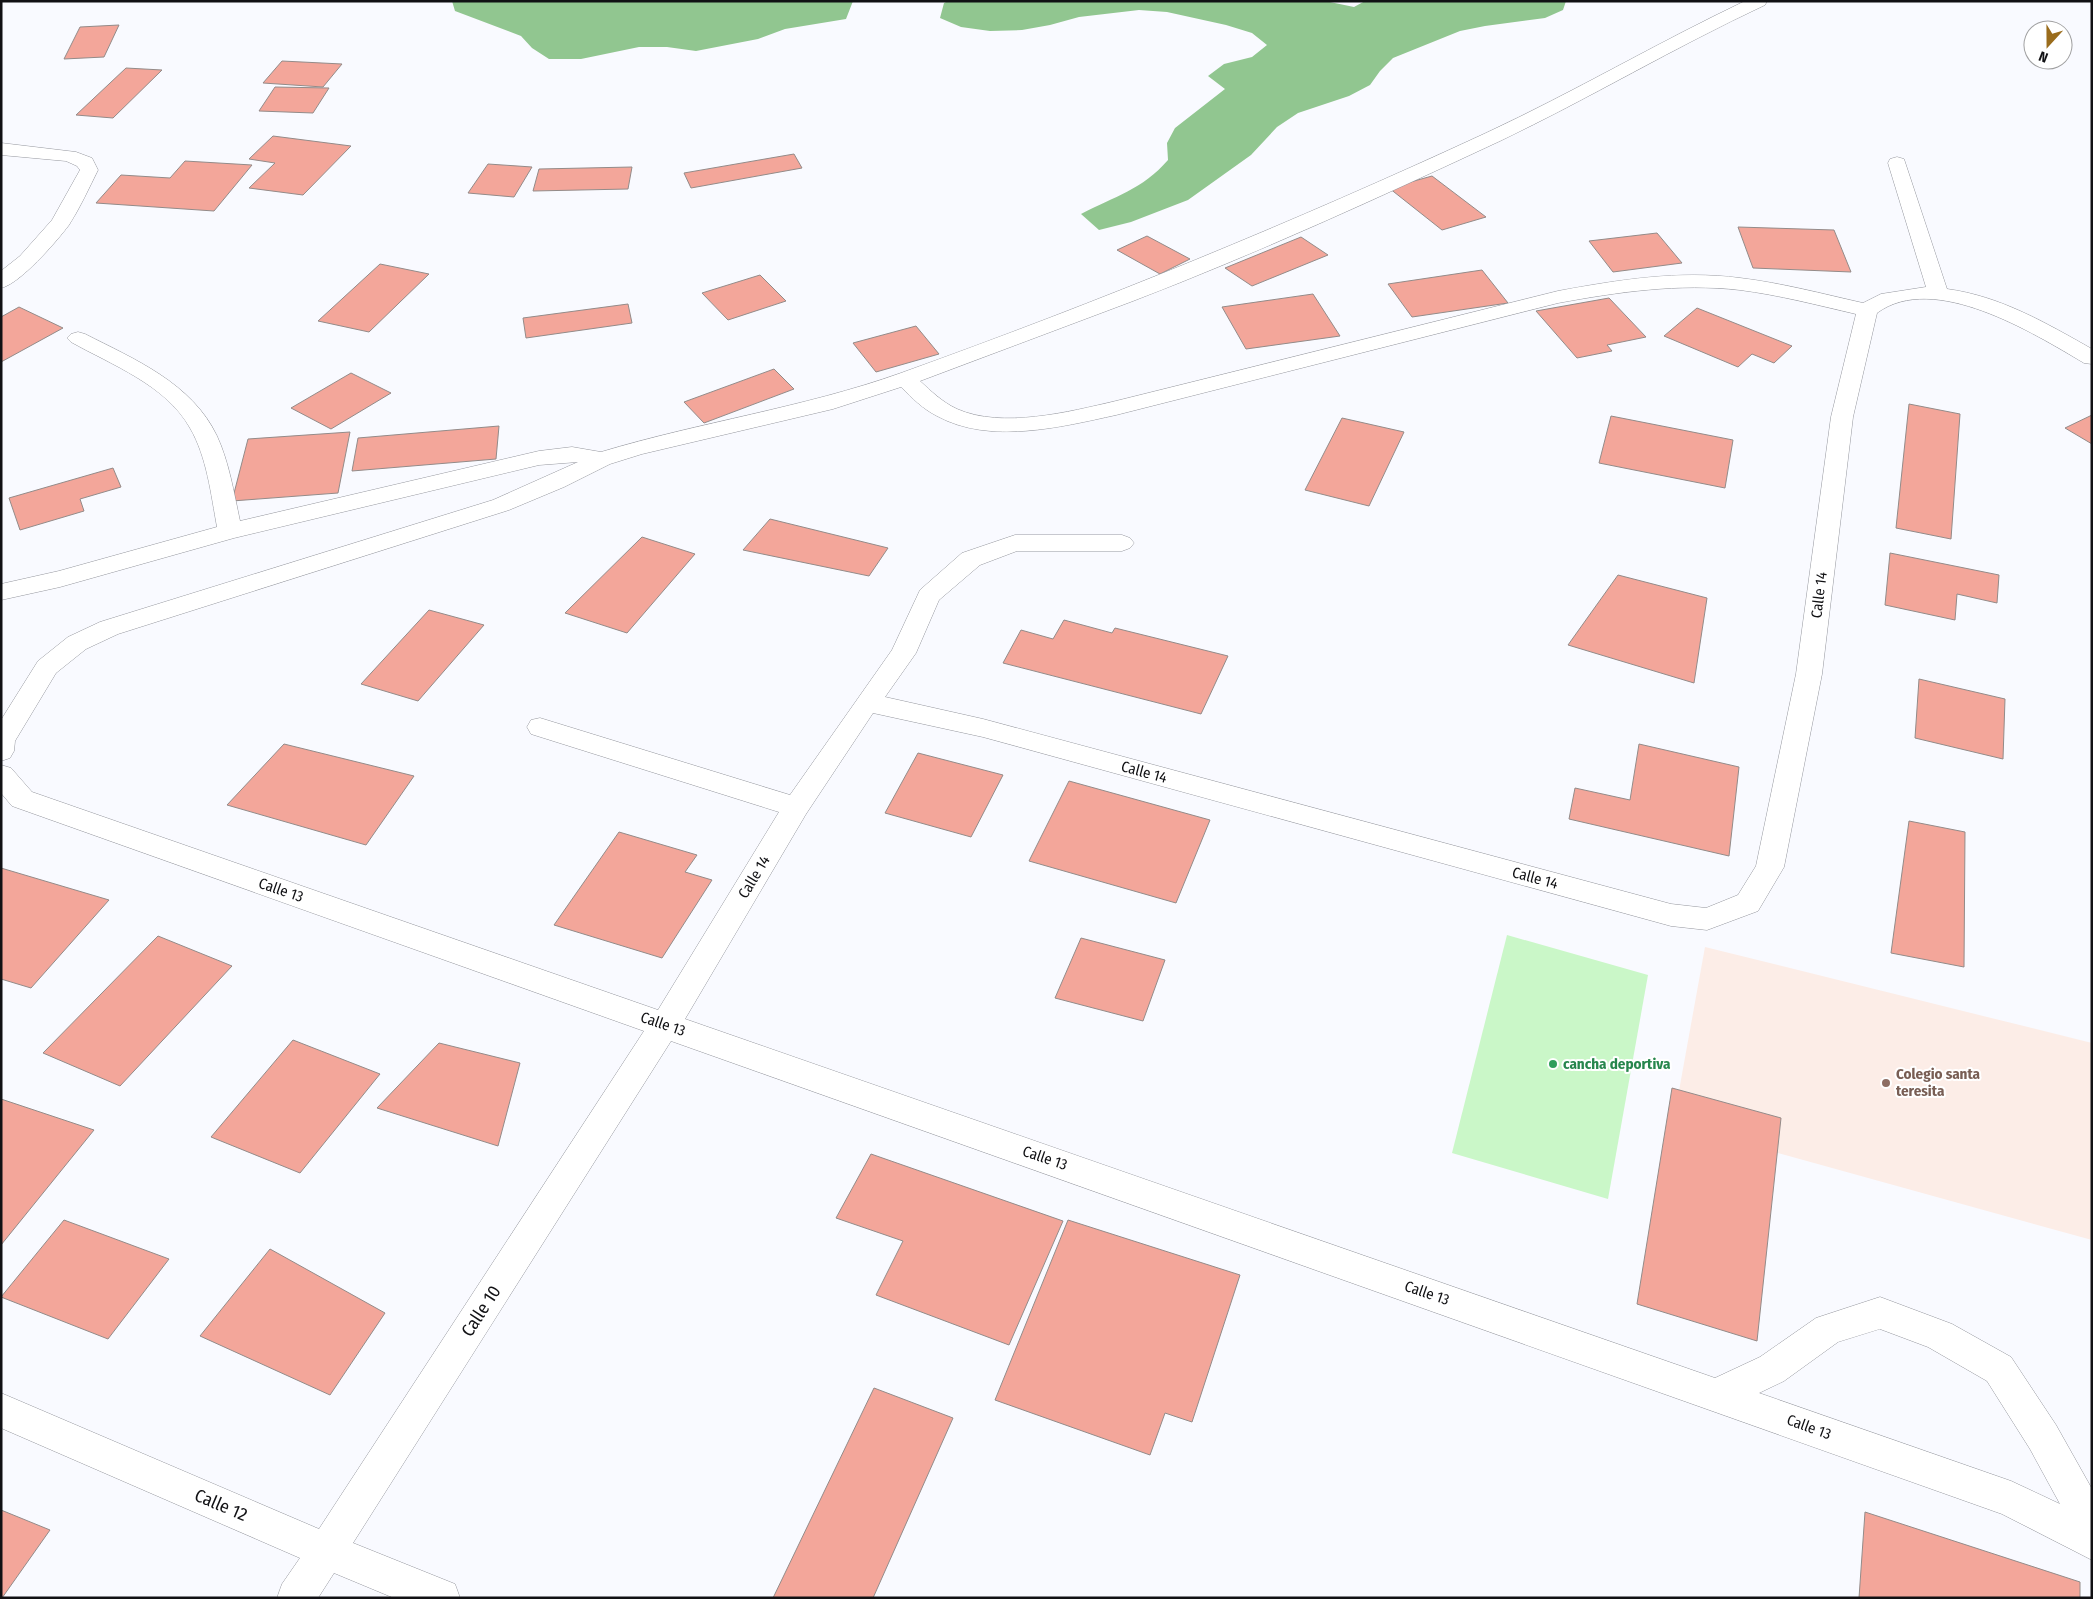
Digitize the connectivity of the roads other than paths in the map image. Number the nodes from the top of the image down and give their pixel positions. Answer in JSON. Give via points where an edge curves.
{"nodes":[{"id":1,"x":1759,"y":1,"type":"edge"},
{"id":2,"x":1,"y":149,"type":"edge"},
{"id":3,"x":1897,"y":164,"type":"dead end"},
{"id":4,"x":1,"y":282,"type":"edge"},
{"id":5,"x":1938,"y":293,"type":"junction"},
{"id":6,"x":1867,"y":310,"type":"junction"},
{"id":7,"x":78,"y":338,"type":"dead end"},
{"id":8,"x":2092,"y":358,"type":"edge"},
{"id":9,"x":905,"y":379,"type":"junction"},
{"id":10,"x":602,"y":459,"type":"junction"},
{"id":11,"x":230,"y":531,"type":"junction"},
{"id":12,"x":1122,"y":543,"type":"dead end"},
{"id":13,"x":1,"y":592,"type":"edge"},
{"id":14,"x":867,"y":702,"type":"junction"},
{"id":15,"x":540,"y":727,"type":"dead end"},
{"id":16,"x":1,"y":751,"type":"edge"},
{"id":17,"x":1,"y":775,"type":"edge"},
{"id":18,"x":796,"y":807,"type":"junction"},
{"id":19,"x":665,"y":1024,"type":"junction"},
{"id":20,"x":1718,"y":1395,"type":"junction"},
{"id":21,"x":1,"y":1410,"type":"edge"},
{"id":22,"x":2092,"y":1527,"type":"edge"},
{"id":23,"x":2092,"y":1541,"type":"edge"},
{"id":24,"x":326,"y":1551,"type":"junction"},
{"id":25,"x":296,"y":1598,"type":"edge"},
{"id":26,"x":441,"y":1598,"type":"edge"}],
"edges":[{"from":1,"to":9,"type":"street","via":[[1545,112],[1334,210],[1093,310]]},
{"from":2,"to":4,"type":"street","via":[[69,156],[85,162],[89,170],[60,223],[27,260]]},
{"from":3,"to":5,"type":"street"},
{"from":5,"to":6,"type":"street","via":[[1908,294],[1883,300]]},
{"from":5,"to":8,"type":"street","via":[[1972,300],[2036,326]]},
{"from":6,"to":9,"type":"street","via":[[1756,286],[1721,282],[1653,282],[1604,288],[1558,296],[1137,403],[1089,414],[1010,425],[988,424],[951,415]]},
{"from":6,"to":14,"type":"street","name":"Calle 14","via":[[1842,417],[1809,674],[1770,867],[1748,903],[1707,919],[1671,915],[983,728]]},
{"from":7,"to":11,"type":"street","via":[[169,391],[188,409],[202,428],[210,450]]},
{"from":9,"to":10,"type":"street","via":[[825,404],[635,448]]},
{"from":10,"to":11,"type":"street","via":[[588,455],[555,455]]},
{"from":10,"to":16,"type":"street","via":[[501,505],[109,628],[77,643],[48,667],[2,741]]},
{"from":11,"to":13,"type":"street","via":[[60,579]]},
{"from":12,"to":14,"type":"street","via":[[1015,543],[971,559],[929,596],[903,653]]},
{"from":14,"to":18,"type":"street","name":"Calle 14"},
{"from":15,"to":18,"type":"street"},
{"from":17,"to":19,"type":"street","name":"Calle 13","via":[[22,799]]},
{"from":18,"to":19,"type":"street","name":"Calle 14"},
{"from":19,"to":20,"type":"street","name":"Calle 13"},
{"from":19,"to":24,"type":"street","name":"Calle 10"},
{"from":20,"to":22,"type":"street","via":[[1772,1369],[1828,1329],[1880,1314],[1940,1335],[1999,1369],[2044,1437]]},
{"from":20,"to":23,"type":"street","name":"Calle 13","via":[[2011,1500]]},
{"from":21,"to":24,"type":"street","name":"Calle 12"},
{"from":24,"to":25,"type":"street","name":"Calle 10"},
{"from":24,"to":26,"type":"street","name":"Calle 12"}]}
